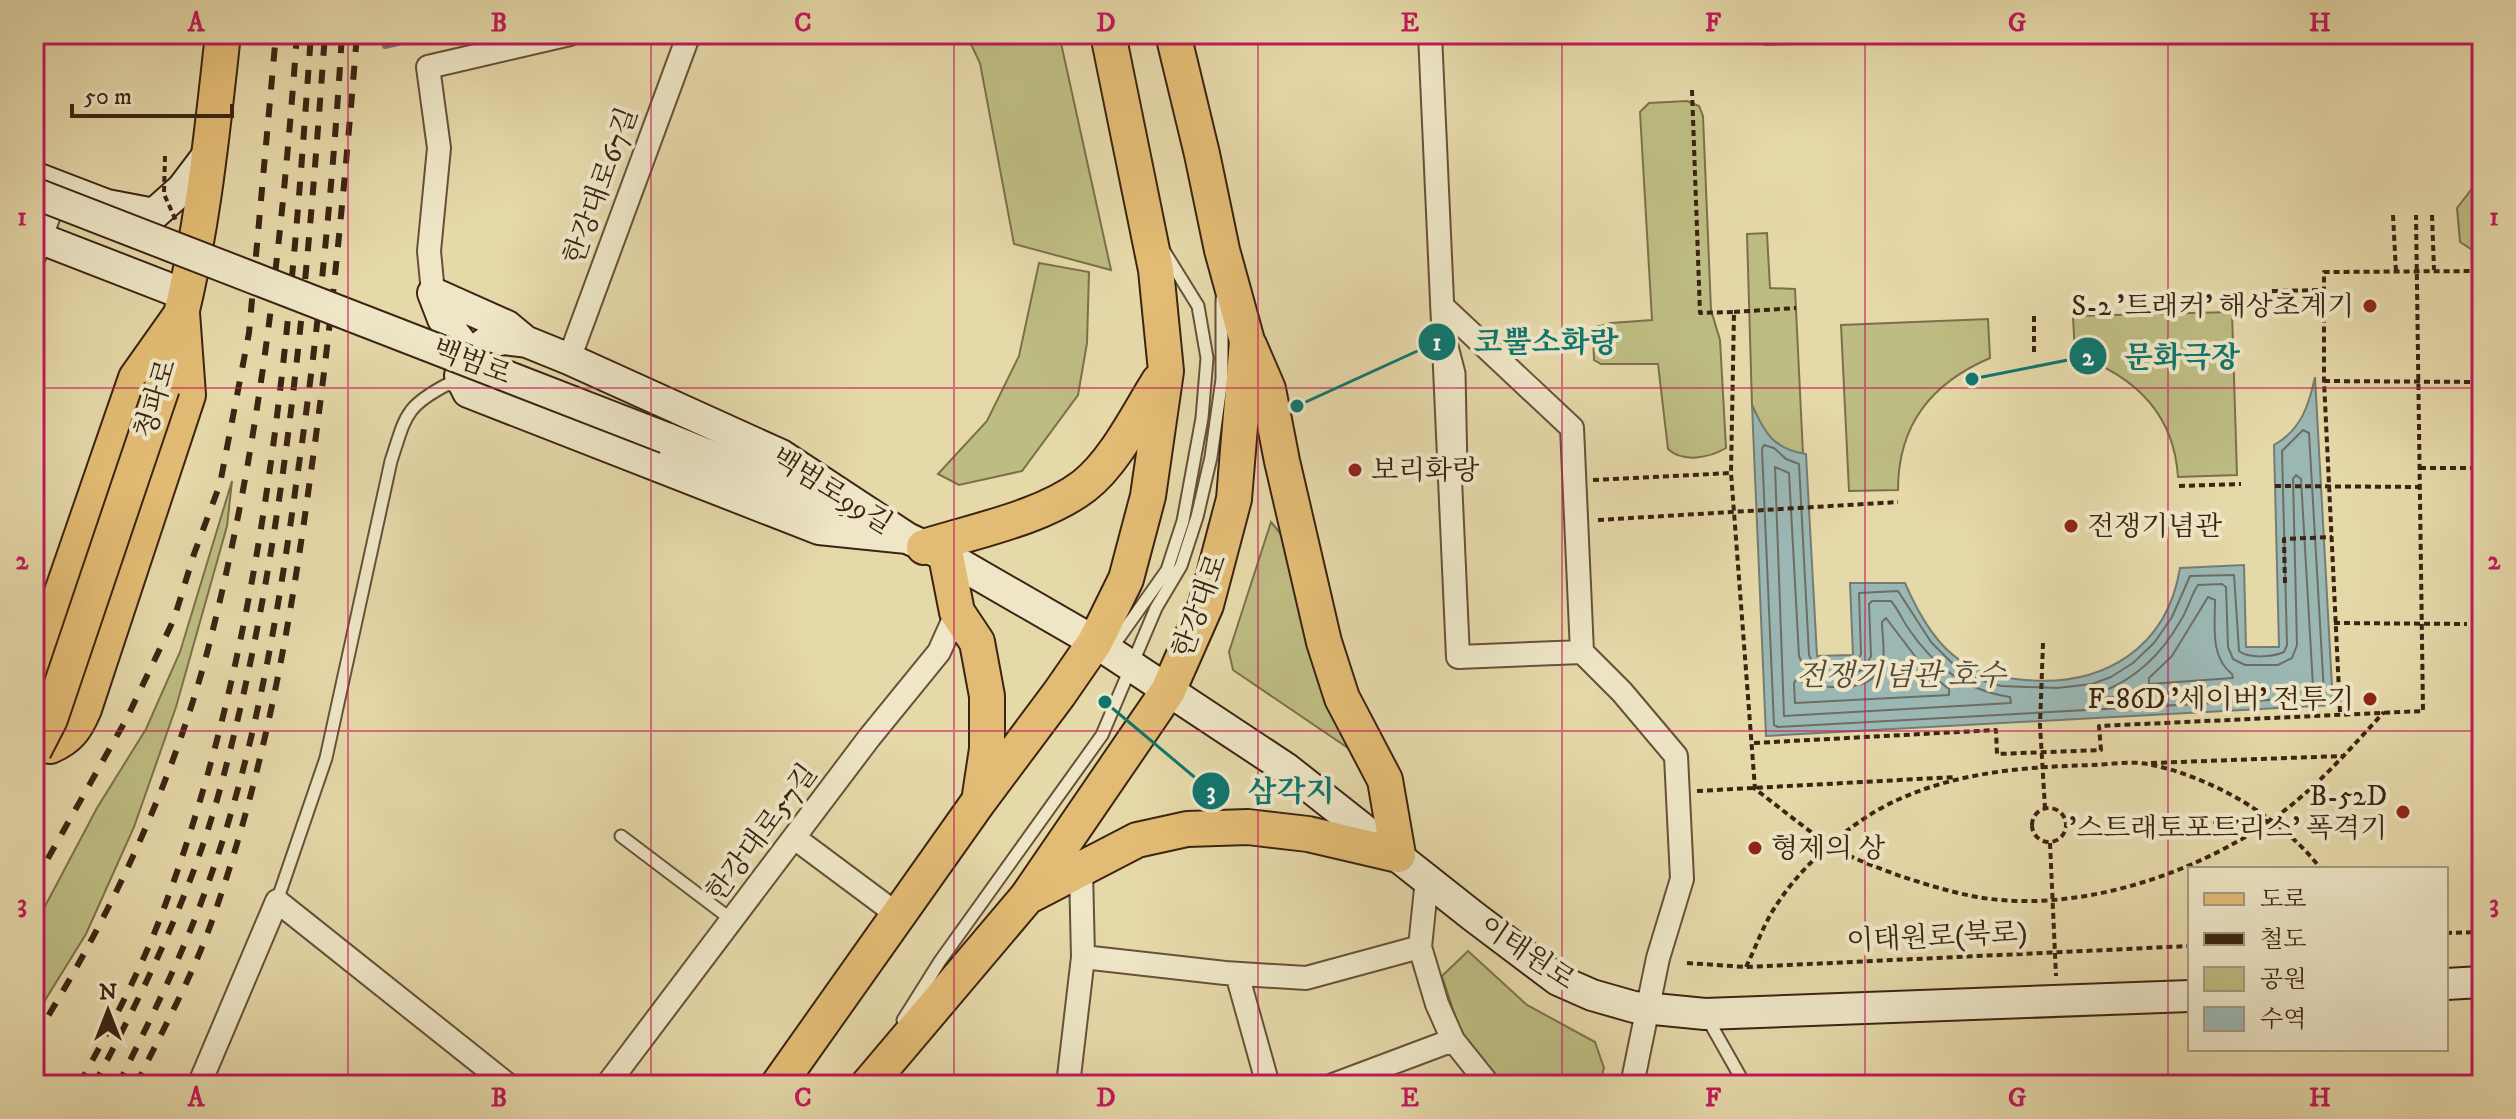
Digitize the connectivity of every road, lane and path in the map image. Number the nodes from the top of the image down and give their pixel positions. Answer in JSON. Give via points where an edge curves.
{"nodes":[{"id":1,"x":223,"y":34,"type":"edge"},
{"id":2,"x":570,"y":34,"type":"edge"},
{"id":3,"x":689,"y":34,"type":"edge"},
{"id":4,"x":1108,"y":34,"type":"edge"},
{"id":5,"x":1173,"y":34,"type":"edge"},
{"id":6,"x":1430,"y":34,"type":"edge"},
{"id":7,"x":1692,"y":90,"type":"dead end"},
{"id":8,"x":210,"y":152,"type":"junction"},
{"id":9,"x":165,"y":156,"type":"dead end"},
{"id":10,"x":42,"y":186,"type":"edge"},
{"id":11,"x":34,"y":208,"type":"edge"},
{"id":12,"x":2393,"y":215,"type":"dead end"},
{"id":13,"x":2416,"y":215,"type":"dead end"},
{"id":14,"x":2432,"y":215,"type":"dead end"},
{"id":15,"x":1145,"y":220,"type":"junction"},
{"id":16,"x":178,"y":223,"type":"dead end"},
{"id":17,"x":37,"y":244,"type":"edge"},
{"id":18,"x":1222,"y":250,"type":"junction"},
{"id":19,"x":2434,"y":270,"type":"junction"},
{"id":20,"x":2482,"y":271,"type":"edge"},
{"id":21,"x":2396,"y":272,"type":"junction"},
{"id":22,"x":2417,"y":272,"type":"junction"},
{"id":23,"x":2324,"y":290,"type":"junction"},
{"id":24,"x":2272,"y":291,"type":"dead end"},
{"id":25,"x":433,"y":293,"type":"junction"},
{"id":26,"x":184,"y":304,"type":"junction"},
{"id":27,"x":1442,"y":306,"type":"junction"},
{"id":28,"x":1796,"y":308,"type":"dead end"},
{"id":29,"x":1734,"y":312,"type":"junction"},
{"id":30,"x":2034,"y":316,"type":"dead end"},
{"id":31,"x":1247,"y":341,"type":"junction"},
{"id":32,"x":527,"y":342,"type":"junction"},
{"id":33,"x":2034,"y":352,"type":"dead end"},
{"id":34,"x":469,"y":353,"type":"junction"},
{"id":35,"x":582,"y":364,"type":"junction"},
{"id":36,"x":1166,"y":371,"type":"junction"},
{"id":37,"x":2324,"y":381,"type":"junction"},
{"id":38,"x":2419,"y":381,"type":"junction"},
{"id":39,"x":2482,"y":382,"type":"edge"},
{"id":40,"x":468,"y":392,"type":"junction"},
{"id":41,"x":562,"y":430,"type":"junction"},
{"id":42,"x":663,"y":444,"type":"junction"},
{"id":43,"x":2420,"y":468,"type":"junction"},
{"id":44,"x":2482,"y":468,"type":"edge"},
{"id":45,"x":1461,"y":470,"type":"dead end"},
{"id":46,"x":1731,"y":473,"type":"junction"},
{"id":47,"x":1574,"y":481,"type":"junction"},
{"id":48,"x":2241,"y":484,"type":"dead end"},
{"id":49,"x":2330,"y":485,"type":"junction"},
{"id":50,"x":2179,"y":486,"type":"dead end"},
{"id":51,"x":2275,"y":486,"type":"dead end"},
{"id":52,"x":2420,"y":487,"type":"junction"},
{"id":53,"x":1898,"y":502,"type":"dead end"},
{"id":54,"x":1734,"y":512,"type":"junction"},
{"id":55,"x":1576,"y":521,"type":"junction"},
{"id":56,"x":2329,"y":536,"type":"junction"},
{"id":57,"x":2300,"y":538,"type":"junction"},
{"id":58,"x":926,"y":547,"type":"junction"},
{"id":59,"x":2300,"y":548,"type":"dead end"},
{"id":60,"x":2285,"y":583,"type":"dead end"},
{"id":61,"x":957,"y":612,"type":"junction"},
{"id":62,"x":2334,"y":623,"type":"junction"},
{"id":63,"x":2422,"y":623,"type":"junction"},
{"id":64,"x":2467,"y":624,"type":"dead end"},
{"id":65,"x":2043,"y":643,"type":"dead end"},
{"id":66,"x":1582,"y":652,"type":"junction"},
{"id":67,"x":1109,"y":655,"type":"junction"},
{"id":68,"x":34,"y":673,"type":"edge"},
{"id":69,"x":1168,"y":691,"type":"junction"},
{"id":70,"x":2384,"y":712,"type":"junction"},
{"id":71,"x":2340,"y":713,"type":"junction"},
{"id":72,"x":34,"y":740,"type":"edge"},
{"id":73,"x":1753,"y":743,"type":"junction"},
{"id":74,"x":34,"y":750,"type":"edge"},
{"id":75,"x":2042,"y":753,"type":"junction"},
{"id":76,"x":2343,"y":756,"type":"junction"},
{"id":77,"x":2144,"y":763,"type":"junction"},
{"id":78,"x":2043,"y":767,"type":"junction"},
{"id":79,"x":1014,"y":775,"type":"dead end"},
{"id":80,"x":1964,"y":776,"type":"junction"},
{"id":81,"x":1755,"y":789,"type":"junction"},
{"id":82,"x":1678,"y":792,"type":"junction"},
{"id":83,"x":979,"y":801,"type":"junction"},
{"id":84,"x":2045,"y":808,"type":"junction"},
{"id":85,"x":2271,"y":821,"type":"junction"},
{"id":86,"x":2213,"y":822,"type":"dead end"},
{"id":87,"x":959,"y":832,"type":"junction"},
{"id":88,"x":621,"y":836,"type":"dead end"},
{"id":89,"x":796,"y":839,"type":"junction"},
{"id":90,"x":2050,"y":843,"type":"junction"},
{"id":91,"x":1830,"y":845,"type":"junction"},
{"id":92,"x":1398,"y":855,"type":"junction"},
{"id":93,"x":2320,"y":867,"type":"edge"},
{"id":94,"x":1081,"y":870,"type":"junction"},
{"id":95,"x":1427,"y":879,"type":"junction"},
{"id":96,"x":1027,"y":897,"type":"junction"},
{"id":97,"x":2052,"y":898,"type":"junction"},
{"id":98,"x":277,"y":901,"type":"junction"},
{"id":99,"x":898,"y":915,"type":"junction"},
{"id":100,"x":733,"y":921,"type":"junction"},
{"id":101,"x":2482,"y":932,"type":"edge"},
{"id":102,"x":2448,"y":933,"type":"edge"},
{"id":103,"x":2054,"y":946,"type":"dead end"},
{"id":104,"x":2188,"y":946,"type":"edge"},
{"id":105,"x":1420,"y":947,"type":"junction"},
{"id":106,"x":1083,"y":957,"type":"junction"},
{"id":107,"x":1687,"y":963,"type":"dead end"},
{"id":108,"x":1746,"y":967,"type":"junction"},
{"id":109,"x":1237,"y":974,"type":"junction"},
{"id":110,"x":2482,"y":982,"type":"edge"},
{"id":111,"x":2448,"y":984,"type":"edge"},
{"id":112,"x":2188,"y":996,"type":"edge"},
{"id":113,"x":1646,"y":1009,"type":"junction"},
{"id":114,"x":1705,"y":1014,"type":"junction"},
{"id":115,"x":1453,"y":1040,"type":"junction"},
{"id":116,"x":199,"y":1085,"type":"edge"},
{"id":117,"x":508,"y":1085,"type":"edge"},
{"id":118,"x":607,"y":1085,"type":"edge"},
{"id":119,"x":778,"y":1085,"type":"edge"},
{"id":120,"x":861,"y":1085,"type":"edge"},
{"id":121,"x":868,"y":1085,"type":"edge"},
{"id":122,"x":1068,"y":1085,"type":"edge"},
{"id":123,"x":1268,"y":1085,"type":"edge"},
{"id":124,"x":1333,"y":1085,"type":"edge"},
{"id":125,"x":1489,"y":1085,"type":"edge"},
{"id":126,"x":1632,"y":1085,"type":"edge"},
{"id":127,"x":1745,"y":1085,"type":"edge"}],
"edges":[{"from":1,"to":8,"type":"main road","name":"청파로"},
{"from":2,"to":25,"type":"street","via":[[428,67],[439,148],[429,251]]},
{"from":3,"to":35,"type":"street","name":"한강대로67길"},
{"from":4,"to":15,"type":"main road"},
{"from":5,"to":18,"type":"main road","name":"한강대로"},
{"from":6,"to":27,"type":"street"},
{"from":7,"to":29,"type":"path","via":[[1700,313]]},
{"from":8,"to":10,"type":"main road","via":[[182,189],[154,214]]},
{"from":8,"to":26,"type":"main road","name":"청파로"},
{"from":9,"to":16,"type":"path","bridge":true,"via":[[164,194]]},
{"from":10,"to":17,"type":"street"},
{"from":10,"to":42,"type":"main road","name":"백범로","bridge":true},
{"from":11,"to":42,"type":"main road","name":"백범로"},
{"from":12,"to":21,"type":"path"},
{"from":13,"to":22,"type":"path"},
{"from":14,"to":19,"type":"path"},
{"from":15,"to":36,"type":"main road","via":[[1156,270]]},
{"from":15,"to":67,"type":"lane","via":[[1198,306],[1207,358],[1183,521],[1167,570]]},
{"from":17,"to":26,"type":"main road"},
{"from":18,"to":31,"type":"main road","name":"한강대로"},
{"from":18,"to":67,"type":"lane","via":[[1222,379],[1197,517],[1181,566],[1156,608]]},
{"from":19,"to":20,"type":"path"},
{"from":19,"to":22,"type":"path"},
{"from":21,"to":22,"type":"path"},
{"from":21,"to":23,"type":"path","via":[[2324,272]]},
{"from":22,"to":38,"type":"path"},
{"from":23,"to":24,"type":"path"},
{"from":23,"to":37,"type":"path"},
{"from":25,"to":32,"type":"main road","via":[[507,326]]},
{"from":25,"to":34,"type":"main road","via":[[443,319]]},
{"from":26,"to":68,"type":"main road","via":[[136,378]]},
{"from":26,"to":72,"type":"main road","via":[[188,395],[84,709],[65,740],[50,746]]},
{"from":26,"to":74,"type":"main road","name":"청파로","bridge":true,"via":[[162,388],[50,719]]},
{"from":27,"to":45,"type":"lane","via":[[1459,373]]},
{"from":27,"to":47,"type":"street","via":[[1572,428]]},
{"from":27,"to":66,"type":"street","via":[[1458,657]]},
{"from":28,"to":29,"type":"path"},
{"from":29,"to":46,"type":"path"},
{"from":30,"to":33,"type":"path"},
{"from":31,"to":69,"type":"main road","name":"한강대로","via":[[1233,503],[1206,605]]},
{"from":31,"to":92,"type":"main road","via":[[1268,389],[1324,642],[1342,698],[1385,780]]},
{"from":32,"to":34,"type":"main road","name":"백범로99길","via":[[504,339]]},
{"from":32,"to":35,"type":"main road","name":"백범로99길"},
{"from":34,"to":40,"type":"main road","via":[[460,367]]},
{"from":35,"to":41,"type":"main road","via":[[557,399]]},
{"from":35,"to":58,"type":"main road","name":"백범로99길","via":[[781,455]]},
{"from":36,"to":58,"type":"main road","via":[[1114,452],[1085,485],[1044,509]]},
{"from":36,"to":67,"type":"main road","via":[[1148,496]]},
{"from":37,"to":38,"type":"path"},
{"from":37,"to":49,"type":"path"},
{"from":38,"to":39,"type":"path"},
{"from":38,"to":43,"type":"path"},
{"from":40,"to":41,"type":"main road","name":"백범로99길"},
{"from":40,"to":98,"type":"lane","via":[[448,384],[421,398],[405,419],[391,461],[326,758]]},
{"from":41,"to":58,"type":"main road","name":"백범로99길","via":[[819,529]]},
{"from":42,"to":58,"type":"main road","name":"백범로","via":[[802,492]]},
{"from":43,"to":44,"type":"path"},
{"from":43,"to":52,"type":"path"},
{"from":46,"to":47,"type":"path"},
{"from":46,"to":54,"type":"path"},
{"from":47,"to":55,"type":"street"},
{"from":48,"to":50,"type":"path"},
{"from":49,"to":51,"type":"path"},
{"from":49,"to":52,"type":"path"},
{"from":49,"to":56,"type":"path"},
{"from":52,"to":63,"type":"path"},
{"from":53,"to":54,"type":"path"},
{"from":54,"to":55,"type":"path"},
{"from":54,"to":73,"type":"path"},
{"from":55,"to":66,"type":"street"},
{"from":56,"to":57,"type":"path"},
{"from":56,"to":62,"type":"path"},
{"from":57,"to":59,"type":"path"},
{"from":57,"to":60,"type":"path","via":[[2284,539]]},
{"from":58,"to":61,"type":"main road"},
{"from":58,"to":67,"type":"main road","name":"백범로"},
{"from":61,"to":83,"type":"main road","via":[[977,642],[987,696],[987,749]]},
{"from":61,"to":89,"type":"street","name":"한강대로57길","via":[[939,652]]},
{"from":62,"to":63,"type":"path"},
{"from":62,"to":71,"type":"path"},
{"from":63,"to":64,"type":"path"},
{"from":63,"to":70,"type":"path","via":[[2423,711]]},
{"from":65,"to":75,"type":"path"},
{"from":66,"to":82,"type":"street","via":[[1676,756]]},
{"from":67,"to":69,"type":"main road","name":"이태원로"},
{"from":67,"to":83,"type":"main road"},
{"from":67,"to":120,"type":"lane","via":[[1102,735],[940,961]]},
{"from":69,"to":92,"type":"main road","name":"이태원로","via":[[1287,769]]},
{"from":69,"to":96,"type":"main road","name":"한강대로"},
{"from":70,"to":71,"type":"path"},
{"from":70,"to":76,"type":"path"},
{"from":71,"to":75,"type":"path","via":[[2099,726],[2101,750]]},
{"from":73,"to":75,"type":"path","via":[[1996,730],[1997,754]]},
{"from":73,"to":81,"type":"path"},
{"from":75,"to":78,"type":"path"},
{"from":76,"to":77,"type":"path"},
{"from":76,"to":85,"type":"path"},
{"from":77,"to":78,"type":"path"},
{"from":77,"to":85,"type":"path","via":[[2192,776]]},
{"from":78,"to":80,"type":"path"},
{"from":78,"to":84,"type":"path"},
{"from":79,"to":87,"type":"lane"},
{"from":80,"to":81,"type":"path"},
{"from":80,"to":91,"type":"path","via":[[1876,812]]},
{"from":81,"to":82,"type":"path"},
{"from":81,"to":91,"type":"path"},
{"from":82,"to":113,"type":"street","via":[[1682,879]]},
{"from":83,"to":87,"type":"main road"},
{"from":84,"to":90,"type":"path","via":[[2034,816],[2032,829]]},
{"from":84,"to":90,"type":"path","via":[[2066,820],[2062,836]]},
{"from":85,"to":86,"type":"path"},
{"from":85,"to":93,"type":"path"},
{"from":85,"to":97,"type":"path","via":[[2200,862],[2150,882]]},
{"from":87,"to":99,"type":"main road"},
{"from":88,"to":100,"type":"lane"},
{"from":89,"to":99,"type":"street"},
{"from":89,"to":100,"type":"street","name":"한강대로57길"},
{"from":90,"to":97,"type":"path"},
{"from":91,"to":97,"type":"path","via":[[1932,887],[1979,897]]},
{"from":91,"to":108,"type":"path","via":[[1772,912]]},
{"from":92,"to":94,"type":"main road","via":[[1308,834],[1248,827],[1187,829],[1137,840]]},
{"from":92,"to":95,"type":"main road","name":"이태원로"},
{"from":94,"to":96,"type":"main road"},
{"from":94,"to":106,"type":"street"},
{"from":95,"to":105,"type":"street"},
{"from":95,"to":113,"type":"main road","name":"이태원로","via":[[1558,980]]},
{"from":96,"to":121,"type":"main road","name":"한강대로"},
{"from":97,"to":103,"type":"path"},
{"from":98,"to":116,"type":"street"},
{"from":98,"to":117,"type":"street"},
{"from":99,"to":119,"type":"main road"},
{"from":100,"to":118,"type":"street","name":"한강대로57길"},
{"from":101,"to":102,"type":"path"},
{"from":104,"to":108,"type":"path","name":"이태원로(북로)"},
{"from":105,"to":109,"type":"street","via":[[1306,978]]},
{"from":105,"to":115,"type":"street"},
{"from":106,"to":109,"type":"street"},
{"from":106,"to":122,"type":"street"},
{"from":107,"to":108,"type":"path","name":"이태원로(북로)"},
{"from":109,"to":123,"type":"street"},
{"from":110,"to":111,"type":"main road"},
{"from":112,"to":114,"type":"main road","name":"이태원로"},
{"from":113,"to":114,"type":"main road","name":"이태원로"},
{"from":113,"to":126,"type":"street"},
{"from":114,"to":127,"type":"lane"},
{"from":115,"to":124,"type":"street"},
{"from":115,"to":125,"type":"street"}]}
